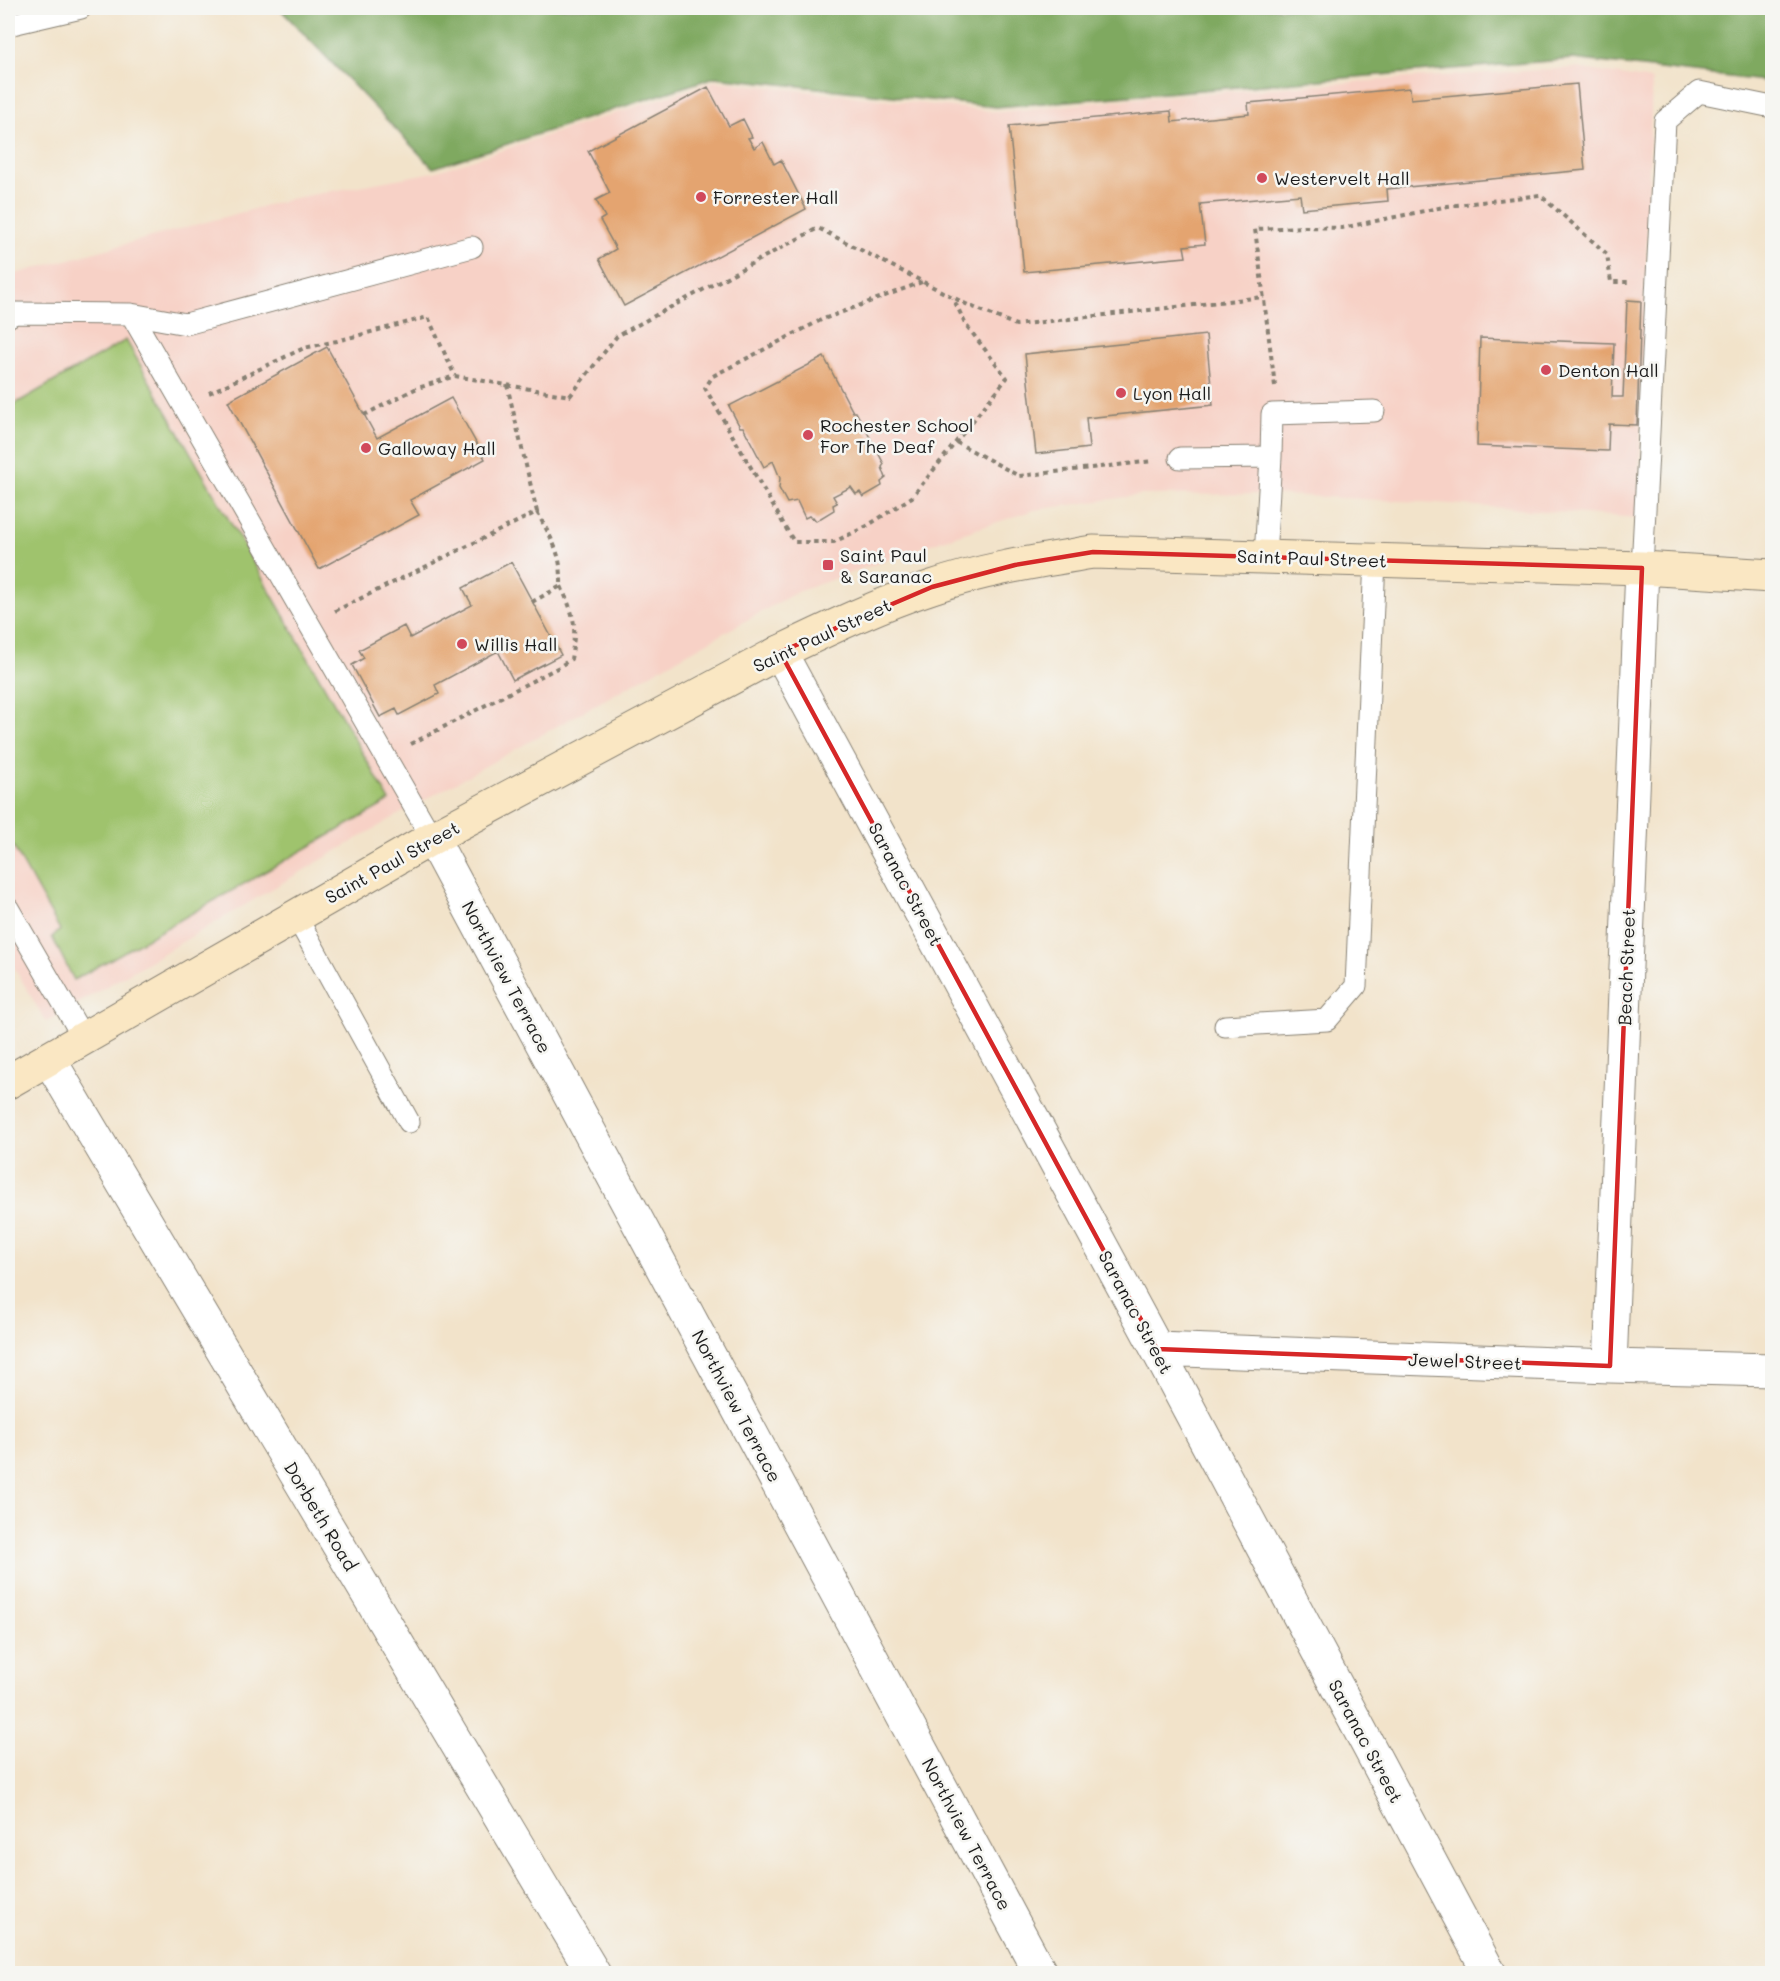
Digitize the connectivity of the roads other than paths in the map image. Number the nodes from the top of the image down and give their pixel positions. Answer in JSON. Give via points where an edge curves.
{"nodes":[{"id":1,"x":81,"y":8,"type":"edge"},
{"id":2,"x":8,"y":25,"type":"edge"},
{"id":3,"x":1773,"y":107,"type":"edge"},
{"id":4,"x":472,"y":247,"type":"dead end"},
{"id":5,"x":130,"y":314,"type":"junction"},
{"id":6,"x":8,"y":317,"type":"edge"},
{"id":7,"x":1374,"y":411,"type":"dead end"},
{"id":8,"x":1271,"y":457,"type":"junction"},
{"id":9,"x":1180,"y":458,"type":"road end"},
{"id":10,"x":1264,"y":557,"type":"junction"},
{"id":11,"x":1375,"y":560,"type":"junction"},
{"id":12,"x":1642,"y":568,"type":"junction"},
{"id":13,"x":1773,"y":576,"type":"edge"},
{"id":14,"x":780,"y":652,"type":"junction"},
{"id":15,"x":432,"y":838,"type":"junction"},
{"id":16,"x":8,"y":908,"type":"edge"},
{"id":17,"x":296,"y":916,"type":"junction"},
{"id":18,"x":1226,"y":1026,"type":"dead end"},
{"id":19,"x":84,"y":1039,"type":"junction"},
{"id":20,"x":49,"y":1059,"type":"junction"},
{"id":21,"x":8,"y":1082,"type":"edge"},
{"id":22,"x":409,"y":1122,"type":"dead end"},
{"id":23,"x":1157,"y":1349,"type":"junction"},
{"id":24,"x":1610,"y":1366,"type":"junction"},
{"id":25,"x":1773,"y":1370,"type":"edge"},
{"id":26,"x":594,"y":1974,"type":"edge"},
{"id":27,"x":1041,"y":1974,"type":"edge"},
{"id":28,"x":1490,"y":1974,"type":"edge"}],
"edges":[{"from":1,"to":2,"type":"lane"},
{"from":3,"to":12,"type":"lane","via":[[1699,92],[1665,121]]},
{"from":4,"to":5,"type":"lane","via":[[186,324]]},
{"from":5,"to":6,"type":"lane","via":[[15,313]]},
{"from":5,"to":15,"type":"lane"},
{"from":7,"to":8,"type":"lane","via":[[1272,414]]},
{"from":8,"to":9,"type":"lane"},
{"from":8,"to":10,"type":"lane"},
{"from":10,"to":11,"type":"main road","name":"Saint Paul Street"},
{"from":10,"to":14,"type":"main road","name":"Saint Paul Street","via":[[1093,552],[1015,565],[932,587]]},
{"from":11,"to":12,"type":"main road","name":"Saint Paul Street"},
{"from":11,"to":18,"type":"lane","via":[[1356,986],[1327,1020]]},
{"from":12,"to":13,"type":"main road","name":"Saint Paul Street"},
{"from":12,"to":24,"type":"street","name":"Beach Street"},
{"from":14,"to":15,"type":"main road","name":"Saint Paul Street"},
{"from":14,"to":23,"type":"street","name":"Saranac Street"},
{"from":15,"to":17,"type":"main road","name":"Saint Paul Street"},
{"from":15,"to":27,"type":"street","name":"Northview Terrace"},
{"from":16,"to":19,"type":"lane"},
{"from":17,"to":19,"type":"main road","name":"Saint Paul Street"},
{"from":17,"to":22,"type":"lane"},
{"from":19,"to":20,"type":"main road","name":"Saint Paul Street"},
{"from":20,"to":21,"type":"main road","name":"Saint Paul Street"},
{"from":20,"to":26,"type":"street","name":"Dorbeth Road"},
{"from":23,"to":24,"type":"street","name":"Jewel Street"},
{"from":23,"to":28,"type":"street","name":"Saranac Street"},
{"from":24,"to":25,"type":"street","name":"Jewel Street"}]}
